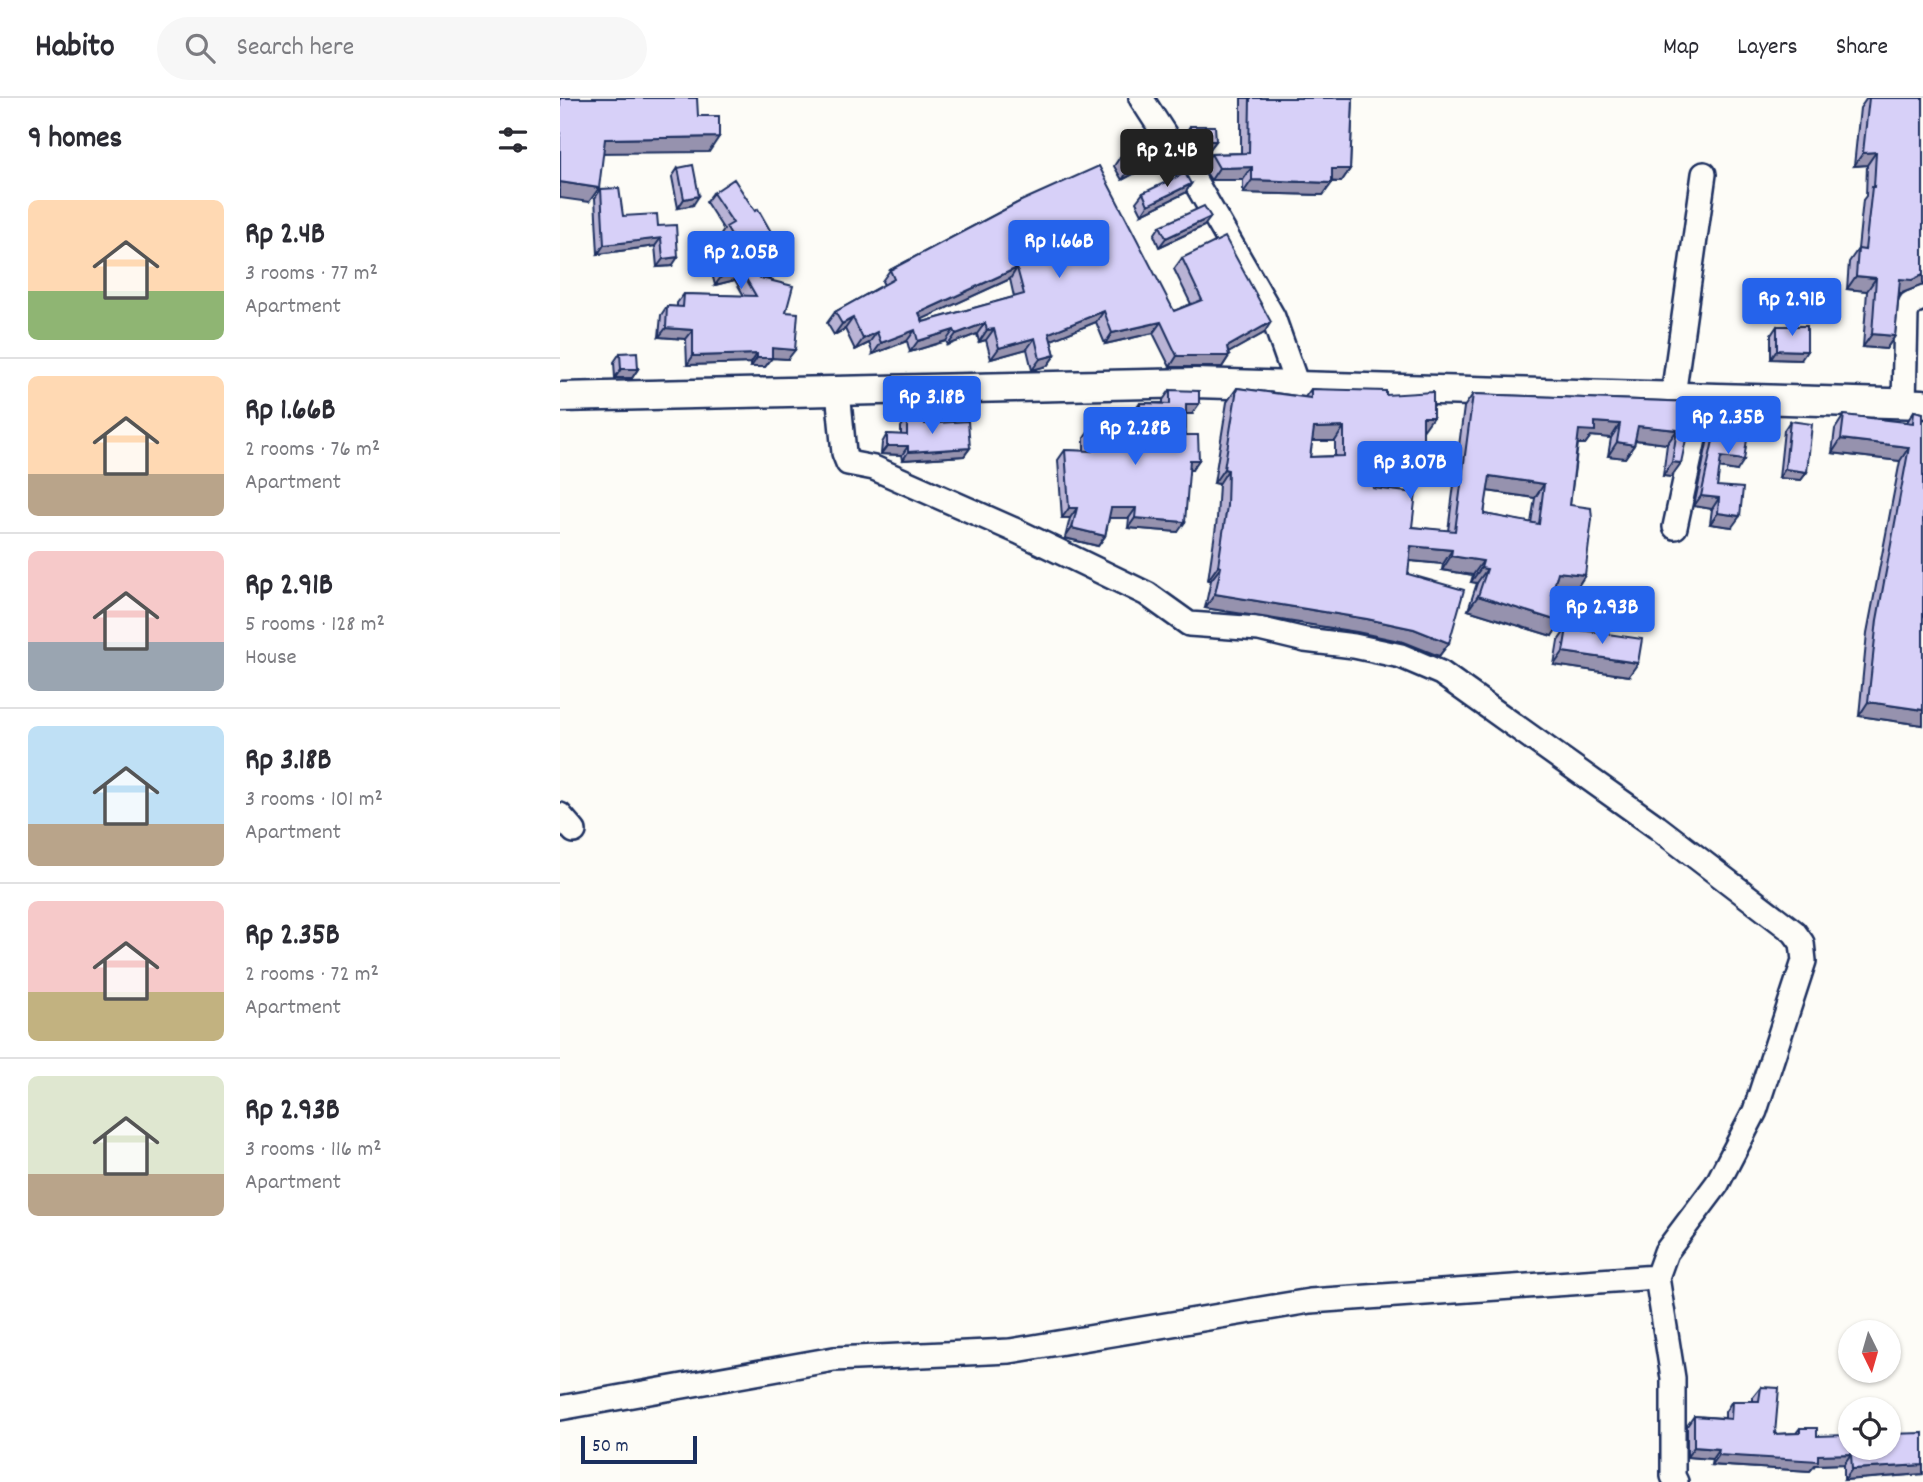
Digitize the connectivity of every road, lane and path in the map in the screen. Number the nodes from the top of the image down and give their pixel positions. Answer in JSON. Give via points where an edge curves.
{"nodes":[{"id":1,"x":1140,"y":98,"type":"edge"},
{"id":2,"x":1704,"y":174,"type":"dead end"},
{"id":3,"x":1923,"y":298,"type":"edge"},
{"id":4,"x":1298,"y":388,"type":"junction"},
{"id":5,"x":838,"y":391,"type":"junction"},
{"id":6,"x":1673,"y":396,"type":"junction"},
{"id":7,"x":560,"y":397,"type":"edge"},
{"id":8,"x":1703,"y":397,"type":"junction"},
{"id":9,"x":1913,"y":404,"type":"edge"},
{"id":10,"x":1675,"y":527,"type":"dead end"},
{"id":11,"x":1657,"y":1277,"type":"junction"},
{"id":12,"x":560,"y":1408,"type":"edge"},
{"id":13,"x":1676,"y":1482,"type":"edge"}],
"edges":[{"from":1,"to":4,"type":"street","via":[[1196,183],[1273,317]]},
{"from":2,"to":6,"type":"street"},
{"from":3,"to":9,"type":"street","via":[[1911,303],[1906,313]]},
{"from":4,"to":5,"type":"main road","via":[[1195,383]]},
{"from":4,"to":6,"type":"main road"},
{"from":5,"to":7,"type":"main road"},
{"from":5,"to":11,"type":"street","via":[[848,463],[898,478],[1125,582],[1189,624],[1259,629],[1366,649],[1401,656],[1441,673],[1657,827],[1794,932],[1802,943],[1804,961],[1755,1111],[1717,1184],[1666,1252]]},
{"from":6,"to":8,"type":"main road"},
{"from":8,"to":9,"type":"main road"},
{"from":8,"to":10,"type":"street"},
{"from":11,"to":12,"type":"street","via":[[1310,1301],[1010,1352],[834,1359]]},
{"from":11,"to":13,"type":"street","via":[[1673,1378]]}]}
